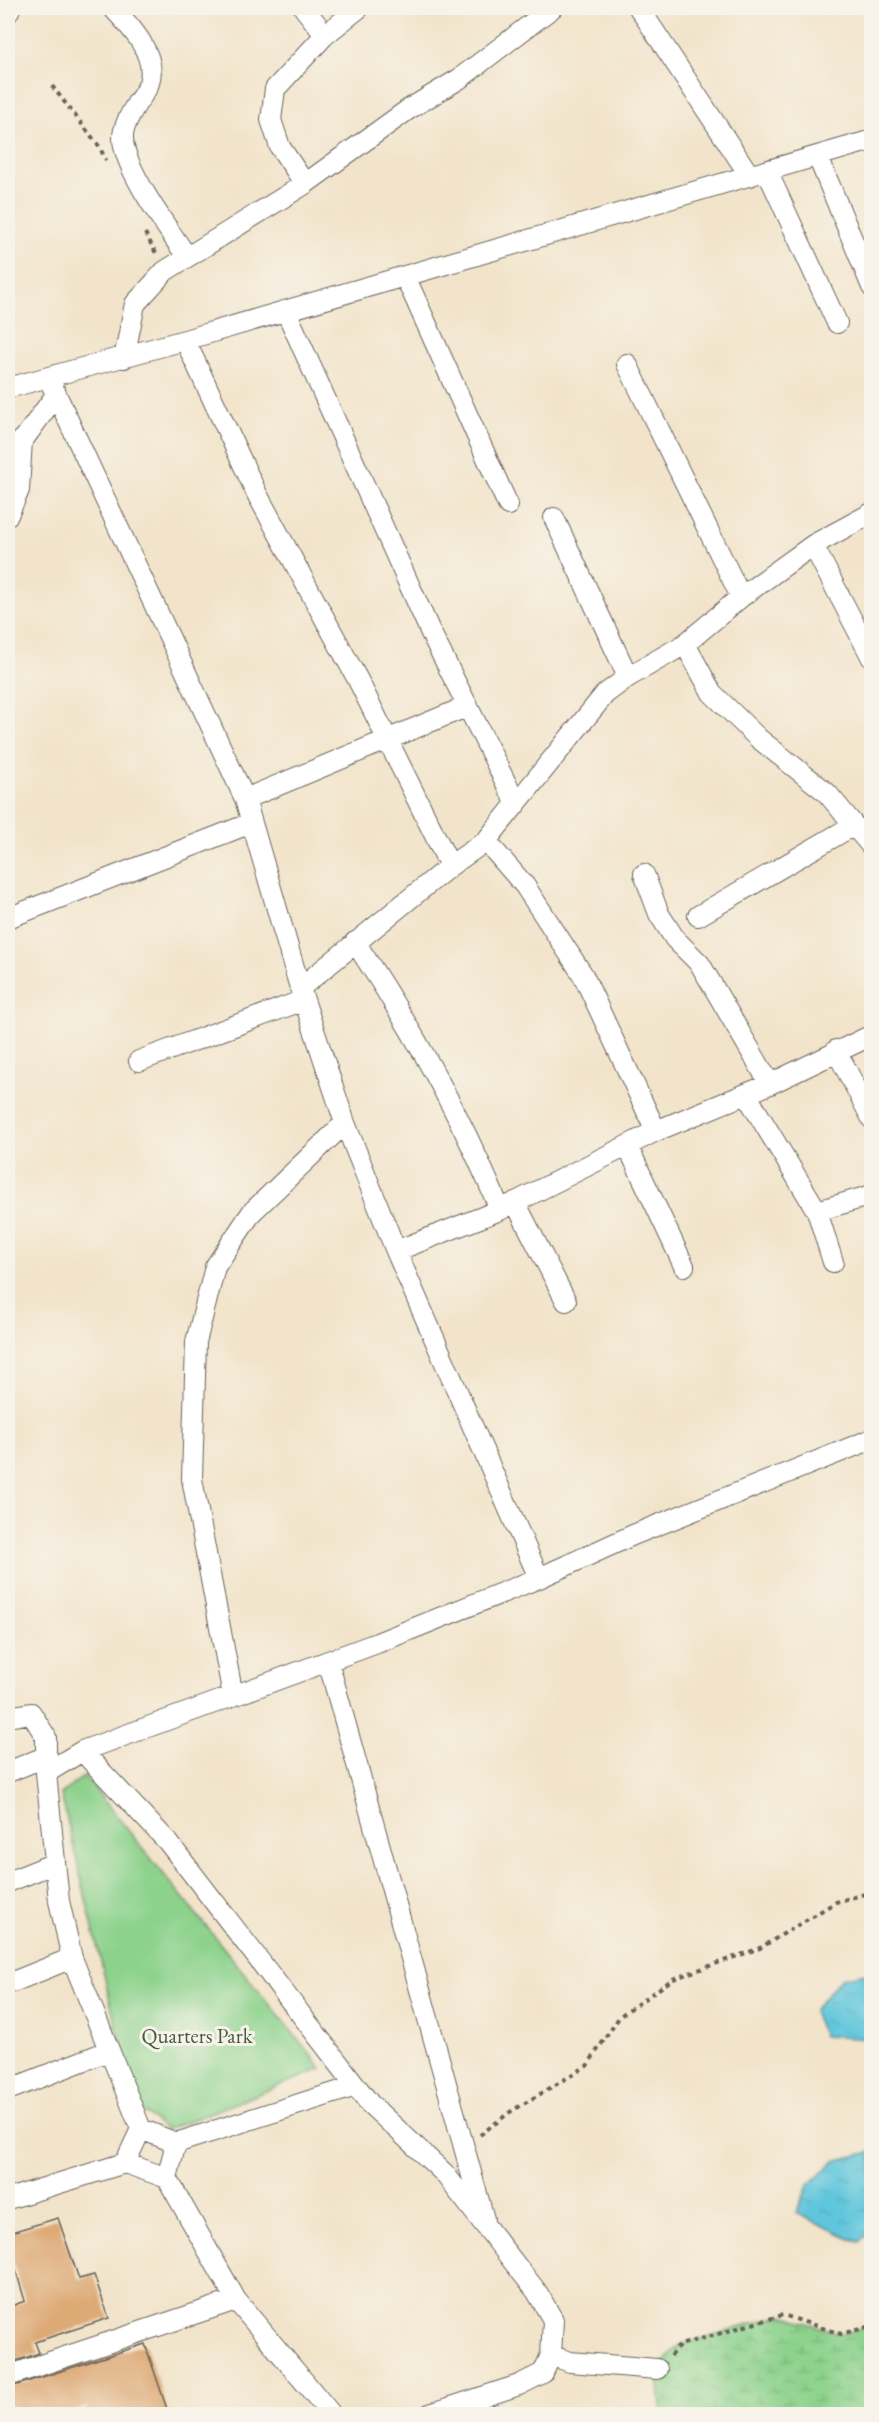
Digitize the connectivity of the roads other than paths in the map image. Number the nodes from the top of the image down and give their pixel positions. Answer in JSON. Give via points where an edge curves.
{"nodes":[{"id":1,"x":10,"y":8,"type":"edge"},
{"id":2,"x":113,"y":8,"type":"edge"},
{"id":3,"x":304,"y":8,"type":"edge"},
{"id":4,"x":359,"y":8,"type":"edge"},
{"id":5,"x":552,"y":8,"type":"edge"},
{"id":6,"x":639,"y":8,"type":"edge"},
{"id":7,"x":8,"y":13,"type":"edge"},
{"id":8,"x":325,"y":34,"type":"junction"},
{"id":9,"x":872,"y":140,"type":"edge"},
{"id":10,"x":818,"y":157,"type":"junction"},
{"id":11,"x":758,"y":174,"type":"junction"},
{"id":12,"x":305,"y":184,"type":"junction"},
{"id":13,"x":188,"y":257,"type":"junction"},
{"id":14,"x":405,"y":276,"type":"junction"},
{"id":15,"x":872,"y":287,"type":"edge"},
{"id":16,"x":286,"y":311,"type":"junction"},
{"id":17,"x":837,"y":323,"type":"dead end"},
{"id":18,"x":185,"y":340,"type":"junction"},
{"id":19,"x":124,"y":358,"type":"junction"},
{"id":20,"x":627,"y":364,"type":"dead end"},
{"id":21,"x":52,"y":387,"type":"junction"},
{"id":22,"x":8,"y":388,"type":"edge"},
{"id":23,"x":22,"y":440,"type":"junction"},
{"id":24,"x":8,"y":460,"type":"edge"},
{"id":25,"x":508,"y":505,"type":"dead end"},
{"id":26,"x":872,"y":513,"type":"edge"},
{"id":27,"x":8,"y":515,"type":"edge"},
{"id":28,"x":554,"y":518,"type":"dead end"},
{"id":29,"x":813,"y":545,"type":"junction"},
{"id":30,"x":741,"y":597,"type":"junction"},
{"id":31,"x":685,"y":644,"type":"junction"},
{"id":32,"x":872,"y":657,"type":"edge"},
{"id":33,"x":628,"y":677,"type":"junction"},
{"id":34,"x":468,"y":706,"type":"junction"},
{"id":35,"x":385,"y":740,"type":"junction"},
{"id":36,"x":244,"y":799,"type":"junction"},
{"id":37,"x":516,"y":803,"type":"junction"},
{"id":38,"x":251,"y":823,"type":"junction"},
{"id":39,"x":854,"y":825,"type":"junction"},
{"id":40,"x":486,"y":841,"type":"junction"},
{"id":41,"x":872,"y":847,"type":"edge"},
{"id":42,"x":450,"y":866,"type":"junction"},
{"id":43,"x":644,"y":874,"type":"dead end"},
{"id":44,"x":698,"y":916,"type":"dead end"},
{"id":45,"x":8,"y":918,"type":"edge"},
{"id":46,"x":356,"y":942,"type":"junction"},
{"id":47,"x":302,"y":994,"type":"junction"},
{"id":48,"x":872,"y":1035,"type":"edge"},
{"id":49,"x":836,"y":1050,"type":"junction"},
{"id":50,"x":139,"y":1061,"type":"dead end"},
{"id":51,"x":770,"y":1084,"type":"junction"},
{"id":52,"x":746,"y":1094,"type":"junction"},
{"id":53,"x":872,"y":1119,"type":"edge"},
{"id":54,"x":345,"y":1123,"type":"junction"},
{"id":55,"x":656,"y":1131,"type":"junction"},
{"id":56,"x":628,"y":1148,"type":"junction"},
{"id":57,"x":872,"y":1195,"type":"edge"},
{"id":58,"x":508,"y":1206,"type":"junction"},
{"id":59,"x":817,"y":1211,"type":"junction"},
{"id":60,"x":396,"y":1251,"type":"junction"},
{"id":61,"x":832,"y":1262,"type":"dead end"},
{"id":62,"x":684,"y":1266,"type":"dead end"},
{"id":63,"x":566,"y":1300,"type":"dead end"},
{"id":64,"x":872,"y":1439,"type":"edge"},
{"id":65,"x":539,"y":1578,"type":"junction"},
{"id":66,"x":328,"y":1661,"type":"junction"},
{"id":67,"x":233,"y":1696,"type":"junction"},
{"id":68,"x":8,"y":1717,"type":"edge"},
{"id":69,"x":82,"y":1751,"type":"junction"},
{"id":70,"x":47,"y":1764,"type":"junction"},
{"id":71,"x":8,"y":1772,"type":"edge"},
{"id":72,"x":55,"y":1863,"type":"junction"},
{"id":73,"x":8,"y":1882,"type":"edge"},
{"id":74,"x":72,"y":1958,"type":"junction"},
{"id":75,"x":8,"y":1984,"type":"edge"},
{"id":76,"x":108,"y":2051,"type":"junction"},
{"id":77,"x":356,"y":2086,"type":"junction"},
{"id":78,"x":8,"y":2090,"type":"edge"},
{"id":79,"x":141,"y":2128,"type":"junction"},
{"id":80,"x":176,"y":2143,"type":"junction"},
{"id":81,"x":124,"y":2163,"type":"junction"},
{"id":82,"x":167,"y":2178,"type":"junction"},
{"id":83,"x":8,"y":2199,"type":"edge"},
{"id":84,"x":488,"y":2232,"type":"junction"},
{"id":85,"x":236,"y":2300,"type":"junction"},
{"id":86,"x":551,"y":2355,"type":"junction"},
{"id":87,"x":657,"y":2369,"type":"road end"},
{"id":88,"x":8,"y":2376,"type":"edge"},
{"id":89,"x":470,"y":2408,"type":"edge"},
{"id":90,"x":331,"y":2415,"type":"edge"},
{"id":91,"x":430,"y":2415,"type":"edge"}],
"edges":[{"from":1,"to":7,"type":"street"},
{"from":2,"to":13,"type":"street","via":[[137,34],[149,70],[149,83],[122,135],[127,157],[160,217]]},
{"from":3,"to":8,"type":"street"},
{"from":4,"to":8,"type":"street"},
{"from":5,"to":12,"type":"street","via":[[459,79],[409,109]]},
{"from":6,"to":11,"type":"street"},
{"from":8,"to":12,"type":"street","via":[[275,89],[271,120],[280,147]]},
{"from":9,"to":10,"type":"street"},
{"from":10,"to":11,"type":"street"},
{"from":10,"to":15,"type":"street"},
{"from":11,"to":14,"type":"street"},
{"from":11,"to":17,"type":"street"},
{"from":12,"to":13,"type":"street"},
{"from":13,"to":19,"type":"street","via":[[165,271],[135,304]]},
{"from":14,"to":16,"type":"street"},
{"from":14,"to":25,"type":"street"},
{"from":16,"to":18,"type":"street"},
{"from":16,"to":34,"type":"street"},
{"from":18,"to":19,"type":"street"},
{"from":18,"to":35,"type":"street","via":[[256,494],[358,680]]},
{"from":19,"to":21,"type":"street"},
{"from":20,"to":30,"type":"street"},
{"from":21,"to":22,"type":"street"},
{"from":21,"to":23,"type":"street"},
{"from":21,"to":36,"type":"street"},
{"from":23,"to":24,"type":"street"},
{"from":23,"to":27,"type":"street","via":[[19,490]]},
{"from":26,"to":29,"type":"street"},
{"from":28,"to":33,"type":"street"},
{"from":29,"to":30,"type":"street"},
{"from":29,"to":32,"type":"street"},
{"from":30,"to":31,"type":"street"},
{"from":31,"to":33,"type":"street"},
{"from":31,"to":39,"type":"street","via":[[712,693],[758,738],[827,793]]},
{"from":33,"to":37,"type":"street","via":[[605,694]]},
{"from":34,"to":35,"type":"street"},
{"from":34,"to":37,"type":"street"},
{"from":35,"to":36,"type":"street"},
{"from":35,"to":42,"type":"street"},
{"from":36,"to":38,"type":"street"},
{"from":37,"to":40,"type":"street"},
{"from":38,"to":45,"type":"street"},
{"from":38,"to":47,"type":"street"},
{"from":39,"to":41,"type":"street"},
{"from":39,"to":44,"type":"street"},
{"from":40,"to":42,"type":"street"},
{"from":40,"to":55,"type":"street","via":[[525,886],[583,975]]},
{"from":42,"to":46,"type":"street"},
{"from":43,"to":51,"type":"street","via":[[659,914],[675,939],[700,964]]},
{"from":46,"to":47,"type":"street"},
{"from":46,"to":58,"type":"street","via":[[432,1064]]},
{"from":47,"to":50,"type":"street"},
{"from":47,"to":54,"type":"street"},
{"from":48,"to":49,"type":"street"},
{"from":49,"to":51,"type":"street"},
{"from":49,"to":53,"type":"street"},
{"from":51,"to":52,"type":"street"},
{"from":52,"to":55,"type":"street"},
{"from":52,"to":59,"type":"street"},
{"from":54,"to":60,"type":"street"},
{"from":54,"to":67,"type":"street","via":[[252,1212],[215,1268],[196,1342],[192,1479]]},
{"from":55,"to":56,"type":"street"},
{"from":56,"to":58,"type":"street"},
{"from":56,"to":62,"type":"street"},
{"from":57,"to":59,"type":"street"},
{"from":58,"to":60,"type":"street"},
{"from":58,"to":63,"type":"street"},
{"from":59,"to":61,"type":"street"},
{"from":60,"to":65,"type":"street"},
{"from":64,"to":65,"type":"street","via":[[633,1535]]},
{"from":65,"to":66,"type":"street"},
{"from":66,"to":67,"type":"street"},
{"from":66,"to":84,"type":"street"},
{"from":67,"to":69,"type":"street"},
{"from":68,"to":70,"type":"street","via":[[31,1713],[46,1737]]},
{"from":69,"to":70,"type":"street"},
{"from":69,"to":77,"type":"street","via":[[168,1842]]},
{"from":70,"to":71,"type":"street"},
{"from":70,"to":72,"type":"street"},
{"from":72,"to":73,"type":"street"},
{"from":72,"to":74,"type":"street"},
{"from":74,"to":75,"type":"street"},
{"from":74,"to":76,"type":"street"},
{"from":76,"to":78,"type":"street"},
{"from":76,"to":79,"type":"street"},
{"from":77,"to":80,"type":"street"},
{"from":77,"to":84,"type":"street","via":[[444,2173]]},
{"from":79,"to":80,"type":"street"},
{"from":79,"to":81,"type":"street"},
{"from":80,"to":82,"type":"street"},
{"from":81,"to":82,"type":"street"},
{"from":81,"to":83,"type":"street"},
{"from":82,"to":85,"type":"street"},
{"from":84,"to":86,"type":"street","via":[[537,2292],[553,2320]]},
{"from":85,"to":88,"type":"street"},
{"from":85,"to":90,"type":"street"},
{"from":86,"to":87,"type":"street","via":[[570,2362]]},
{"from":86,"to":89,"type":"street","via":[[543,2373]]},
{"from":89,"to":91,"type":"street"}]}
